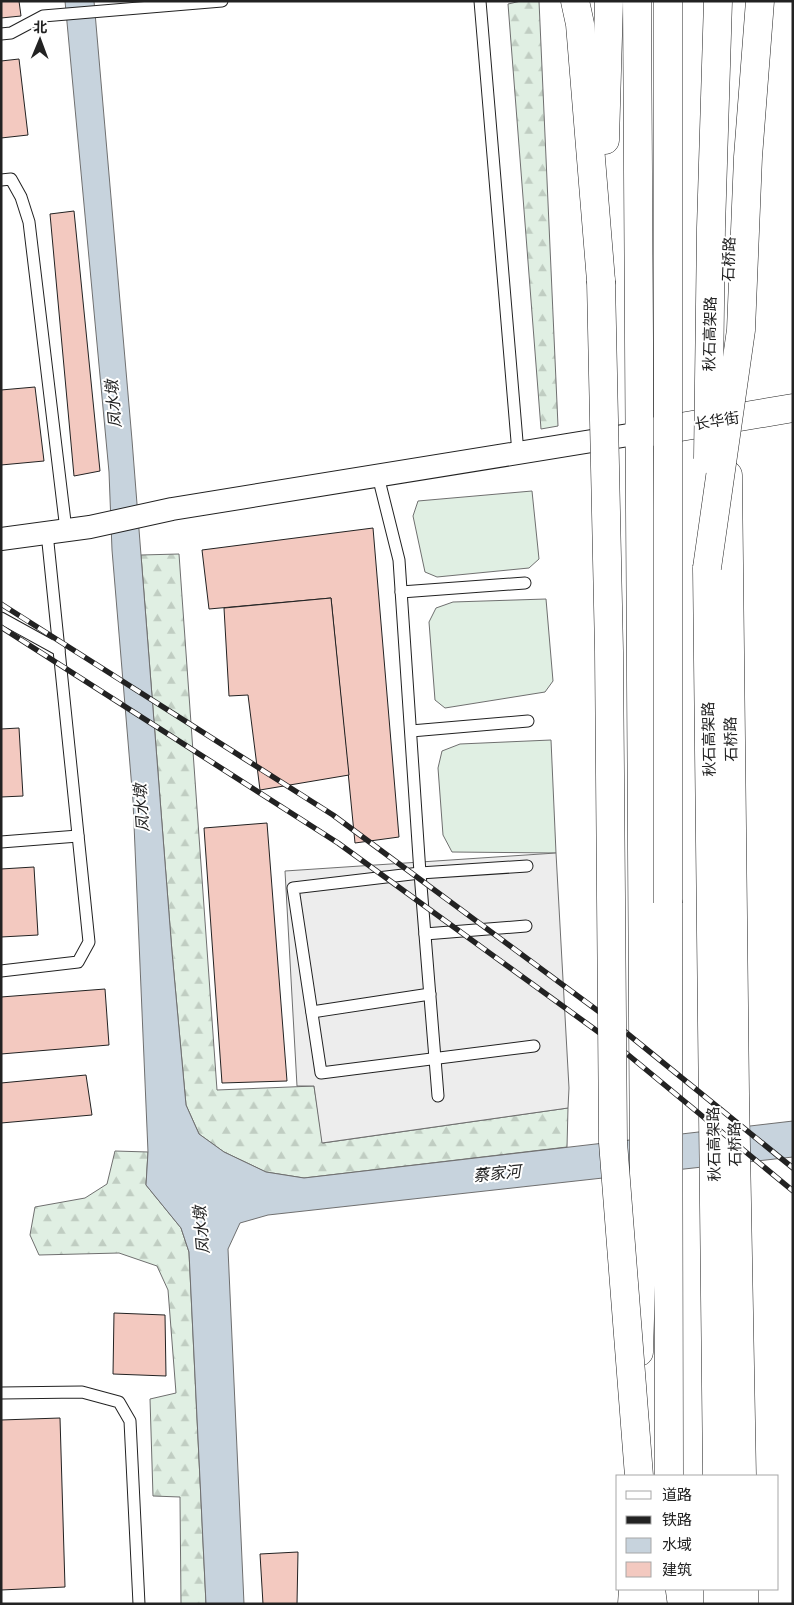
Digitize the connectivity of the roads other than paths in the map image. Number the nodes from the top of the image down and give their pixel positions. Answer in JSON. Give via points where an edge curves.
{"nodes":[{"id":1,"x":222,"y":1,"type":"edge"},
{"id":2,"x":480,"y":1,"type":"edge"},
{"id":3,"x":575,"y":1,"type":"edge"},
{"id":4,"x":609,"y":1,"type":"edge"},
{"id":5,"x":637,"y":1,"type":"edge"},
{"id":6,"x":668,"y":1,"type":"edge"},
{"id":7,"x":718,"y":1,"type":"edge"},
{"id":8,"x":739,"y":1,"type":"edge"},
{"id":9,"x":760,"y":1,"type":"edge"},
{"id":10,"x":1,"y":34,"type":"edge"},
{"id":11,"x":1,"y":180,"type":"edge"},
{"id":12,"x":601,"y":281,"type":"junction"},
{"id":13,"x":793,"y":408,"type":"edge"},
{"id":14,"x":728,"y":419,"type":"junction"},
{"id":15,"x":641,"y":433,"type":"junction"},
{"id":16,"x":518,"y":453,"type":"junction"},
{"id":17,"x":378,"y":476,"type":"junction"},
{"id":18,"x":57,"y":531,"type":"junction"},
{"id":19,"x":1,"y":539,"type":"edge"},
{"id":20,"x":707,"y":568,"type":"junction"},
{"id":21,"x":525,"y":583,"type":"dead end"},
{"id":22,"x":401,"y":592,"type":"junction"},
{"id":23,"x":1,"y":618,"type":"edge"},
{"id":24,"x":59,"y":650,"type":"junction"},
{"id":25,"x":528,"y":721,"type":"dead end"},
{"id":26,"x":411,"y":731,"type":"junction"},
{"id":27,"x":78,"y":836,"type":"junction"},
{"id":28,"x":1,"y":842,"type":"edge"},
{"id":29,"x":527,"y":866,"type":"dead end"},
{"id":30,"x":420,"y":874,"type":"junction"},
{"id":31,"x":526,"y":926,"type":"dead end"},
{"id":32,"x":425,"y":934,"type":"junction"},
{"id":33,"x":1,"y":971,"type":"edge"},
{"id":34,"x":430,"y":994,"type":"junction"},
{"id":35,"x":312,"y":1012,"type":"junction"},
{"id":36,"x":534,"y":1046,"type":"dead end"},
{"id":37,"x":435,"y":1058,"type":"junction"},
{"id":38,"x":438,"y":1096,"type":"dead end"},
{"id":39,"x":1,"y":1393,"type":"edge"},
{"id":40,"x":638,"y":1475,"type":"edge"},
{"id":41,"x":638,"y":1475,"type":"edge"},
{"id":42,"x":669,"y":1475,"type":"edge"},
{"id":43,"x":717,"y":1475,"type":"edge"},
{"id":44,"x":742,"y":1475,"type":"edge"},
{"id":45,"x":633,"y":1590,"type":"edge"},
{"id":46,"x":651,"y":1590,"type":"edge"},
{"id":47,"x":669,"y":1590,"type":"edge"},
{"id":48,"x":718,"y":1590,"type":"edge"},
{"id":49,"x":744,"y":1590,"type":"edge"},
{"id":50,"x":139,"y":1604,"type":"edge"},
{"id":51,"x":632,"y":1604,"type":"edge"},
{"id":52,"x":653,"y":1604,"type":"edge"},
{"id":53,"x":669,"y":1604,"type":"edge"},
{"id":54,"x":718,"y":1604,"type":"edge"},
{"id":55,"x":744,"y":1604,"type":"edge"}],
"edges":[{"from":1,"to":10,"type":"lane","via":[[43,16],[11,33]]},
{"from":2,"to":16,"type":"lane"},
{"from":3,"to":12,"type":"main road"},
{"from":4,"to":12,"type":"main road"},
{"from":5,"to":15,"type":"main road"},
{"from":6,"to":42,"type":"main road","bridge":true},
{"from":7,"to":20,"type":"main road","name":"秋石高架路","bridge":true,"via":[[711,228]]},
{"from":8,"to":14,"type":"main road","name":"石桥路","via":[[727,317]]},
{"from":9,"to":20,"type":"main road","bridge":true,"via":[[748,157],[741,330]]},
{"from":11,"to":18,"type":"lane","via":[[11,179],[29,222]]},
{"from":12,"to":40,"type":"main road","bridge":true,"via":[[609,651],[613,1142]]},
{"from":13,"to":14,"type":"main road","name":"长华街"},
{"from":14,"to":15,"type":"main road","name":"长华街"},
{"from":14,"to":44,"type":"main road","name":"石桥路"},
{"from":15,"to":16,"type":"street"},
{"from":15,"to":41,"type":"main road","via":[[644,1186]]},
{"from":16,"to":17,"type":"street"},
{"from":17,"to":18,"type":"street"},
{"from":17,"to":22,"type":"lane","via":[[399,560]]},
{"from":18,"to":19,"type":"street"},
{"from":18,"to":24,"type":"lane"},
{"from":20,"to":43,"type":"main road","name":"秋石高架路"},
{"from":21,"to":22,"type":"lane"},
{"from":22,"to":26,"type":"lane"},
{"from":23,"to":24,"type":"lane"},
{"from":24,"to":27,"type":"lane"},
{"from":25,"to":26,"type":"lane"},
{"from":26,"to":30,"type":"lane"},
{"from":27,"to":28,"type":"lane"},
{"from":27,"to":33,"type":"lane","via":[[89,942],[86,948],[78,962]]},
{"from":29,"to":30,"type":"lane"},
{"from":30,"to":32,"type":"lane"},
{"from":30,"to":35,"type":"lane","via":[[293,888]]},
{"from":31,"to":32,"type":"lane"},
{"from":32,"to":34,"type":"lane"},
{"from":34,"to":35,"type":"lane"},
{"from":34,"to":37,"type":"lane"},
{"from":35,"to":37,"type":"lane","via":[[321,1072]]},
{"from":36,"to":37,"type":"lane"},
{"from":37,"to":38,"type":"lane"},
{"from":39,"to":50,"type":"lane","via":[[82,1392],[119,1402],[130,1421]]},
{"from":45,"to":51,"type":"main road"},
{"from":46,"to":52,"type":"main road"},
{"from":47,"to":53,"type":"main road"},
{"from":48,"to":54,"type":"main road"},
{"from":49,"to":55,"type":"main road"}]}
